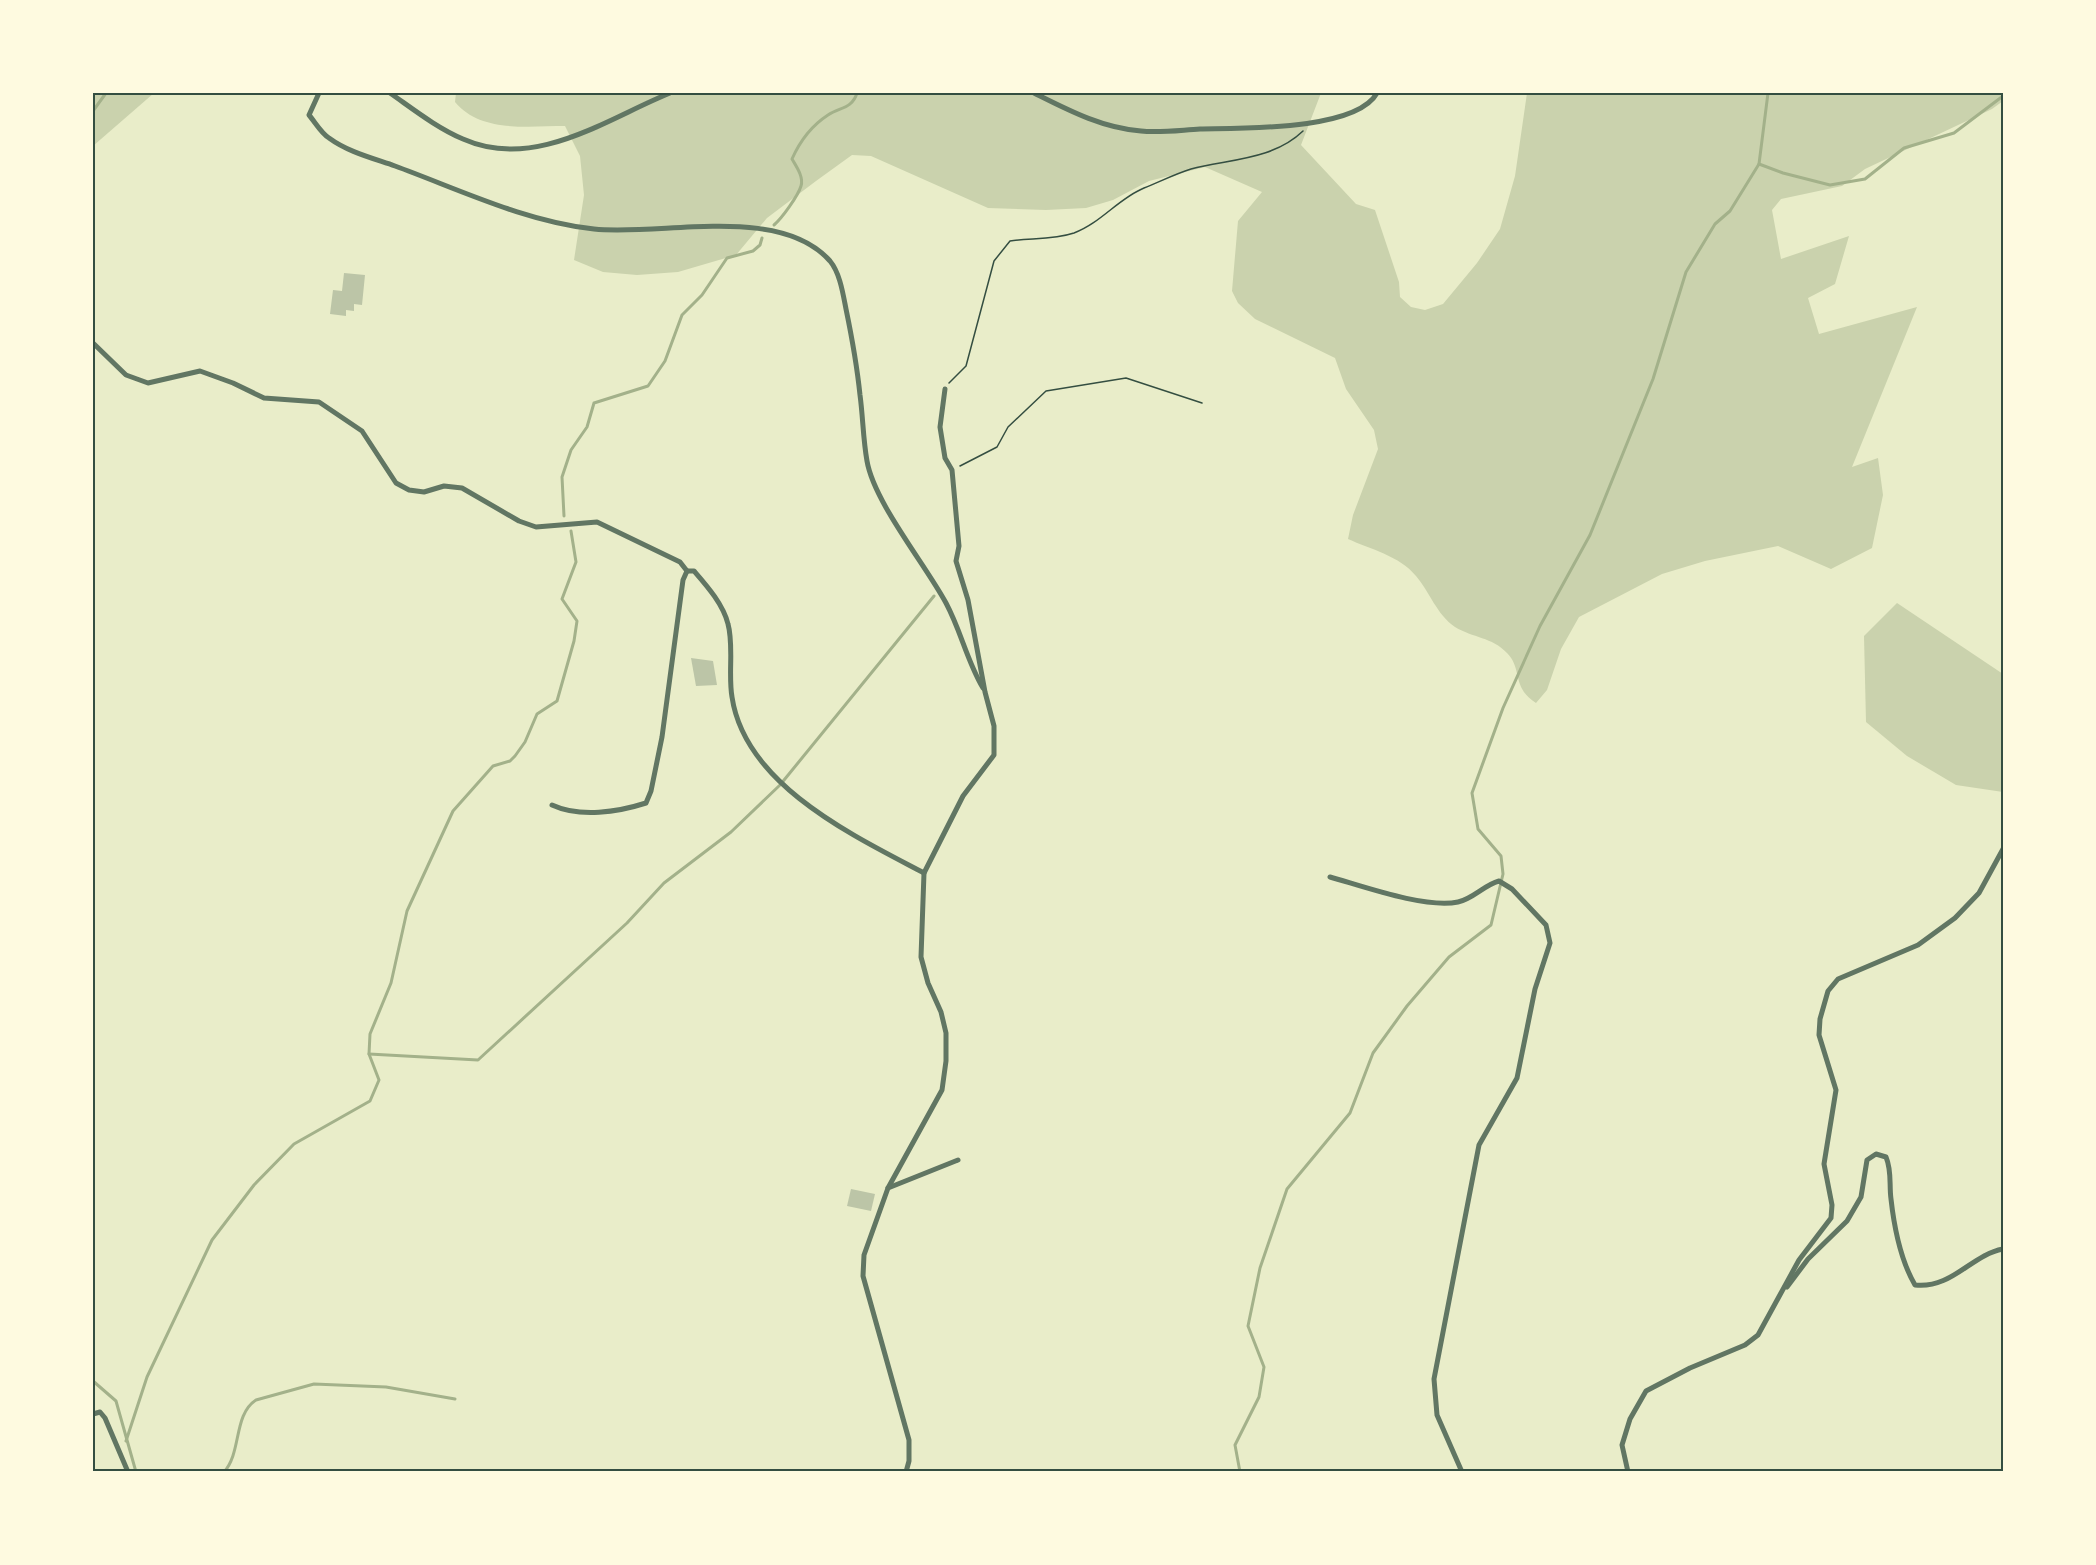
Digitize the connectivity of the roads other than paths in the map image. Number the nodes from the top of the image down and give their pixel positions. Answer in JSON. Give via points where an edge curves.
{"nodes":[{"id":1,"x":319,"y":93,"type":"edge"},
{"id":2,"x":390,"y":93,"type":"edge"},
{"id":3,"x":670,"y":93,"type":"edge"},
{"id":4,"x":1034,"y":93,"type":"edge"},
{"id":5,"x":1377,"y":93,"type":"edge"},
{"id":6,"x":93,"y":343,"type":"edge"},
{"id":7,"x":945,"y":389,"type":"road end"},
{"id":8,"x":687,"y":571,"type":"junction"},
{"id":9,"x":985,"y":692,"type":"junction"},
{"id":10,"x":552,"y":805,"type":"dead end"},
{"id":11,"x":2003,"y":849,"type":"edge"},
{"id":12,"x":924,"y":873,"type":"junction"},
{"id":13,"x":1330,"y":877,"type":"dead end"},
{"id":14,"x":958,"y":1160,"type":"dead end"},
{"id":15,"x":888,"y":1188,"type":"junction"},
{"id":16,"x":2003,"y":1249,"type":"edge"},
{"id":17,"x":1785,"y":1289,"type":"junction"},
{"id":18,"x":93,"y":1414,"type":"edge"},
{"id":19,"x":128,"y":1472,"type":"edge"},
{"id":20,"x":906,"y":1472,"type":"edge"},
{"id":21,"x":1462,"y":1472,"type":"edge"},
{"id":22,"x":1628,"y":1472,"type":"edge"}],
"edges":[{"from":1,"to":9,"type":"street","via":[[309,115],[327,137],[359,154],[514,209],[593,229],[637,231],[750,225],[813,244],[832,263],[842,290],[858,377],[867,463],[888,510],[948,607],[973,672]]},
{"from":2,"to":3,"type":"street","via":[[464,140],[497,149],[530,149],[581,134]]},
{"from":4,"to":5,"type":"street","via":[[1078,115],[1141,131],[1234,130],[1314,121],[1346,115],[1371,104]]},
{"from":6,"to":8,"type":"street","via":[[126,375],[148,383],[200,371],[264,398],[319,402],[363,431],[396,483],[409,490],[462,488],[536,527],[597,522],[680,562]]},
{"from":7,"to":9,"type":"street","via":[[940,427],[945,458],[952,470],[956,561],[968,600]]},
{"from":8,"to":10,"type":"street","via":[[682,580],[662,737],[646,803],[606,812],[563,810]]},
{"from":8,"to":12,"type":"street","via":[[694,570],[714,594],[728,625],[732,699],[742,734],[798,797],[840,829]]},
{"from":9,"to":12,"type":"street","via":[[994,726],[994,755],[963,796]]},
{"from":11,"to":17,"type":"street","via":[[1979,893],[1955,918],[1918,945],[1839,979],[1828,991],[1819,1035],[1836,1090],[1824,1164],[1831,1218],[1799,1260]]},
{"from":12,"to":15,"type":"street","via":[[921,957],[941,1012],[946,1061],[942,1090]]},
{"from":13,"to":21,"type":"street","via":[[1434,902],[1458,902],[1499,881],[1522,899],[1546,925],[1549,934],[1550,944],[1517,1078],[1479,1145],[1434,1379],[1437,1415]]},
{"from":14,"to":15,"type":"street"},
{"from":15,"to":20,"type":"street","via":[[864,1255],[863,1276],[909,1440]]},
{"from":16,"to":17,"type":"street","via":[[1930,1287],[1915,1285],[1906,1271],[1891,1200],[1889,1165],[1886,1157],[1876,1154],[1867,1160],[1861,1197],[1847,1221],[1808,1259]]},
{"from":17,"to":22,"type":"street","via":[[1758,1335],[1745,1345],[1646,1391],[1630,1419],[1622,1444]]},
{"from":18,"to":19,"type":"street","via":[[100,1412],[105,1418]]}]}
